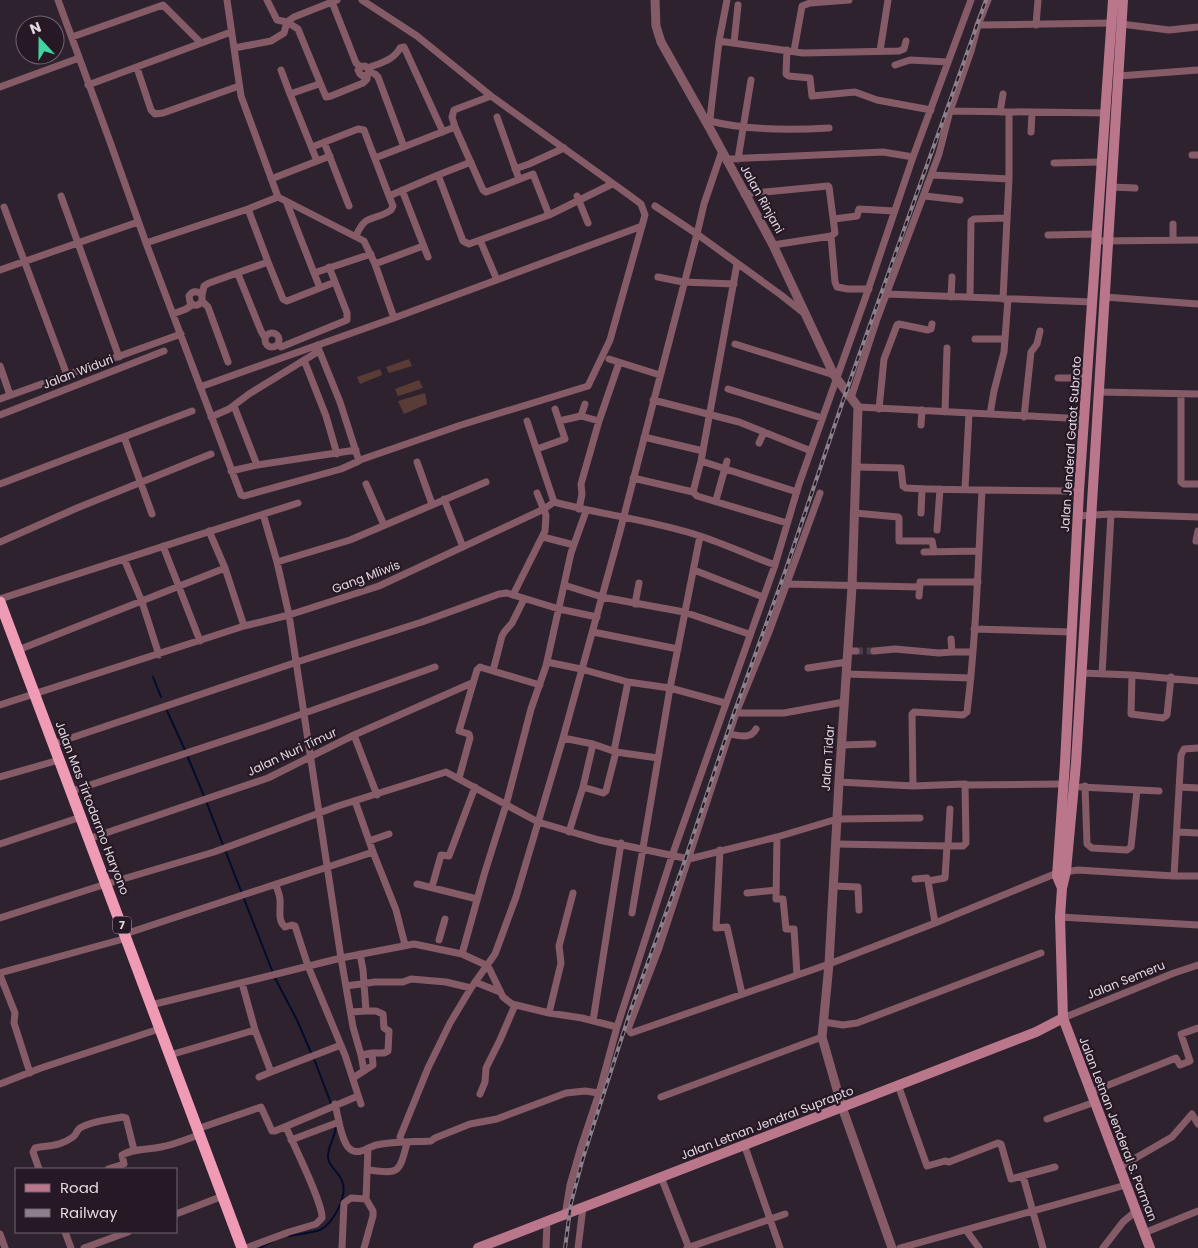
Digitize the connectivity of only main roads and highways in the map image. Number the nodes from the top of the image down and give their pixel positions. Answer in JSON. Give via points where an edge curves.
{"nodes":[{"id":1,"x":1113,"y":0,"type":"edge"},
{"id":2,"x":1123,"y":0,"type":"edge"},
{"id":3,"x":1116,"y":23,"type":"junction"},
{"id":4,"x":0,"y":603,"type":"edge"},
{"id":5,"x":1068,"y":673,"type":"junction"},
{"id":6,"x":1081,"y":674,"type":"junction"},
{"id":7,"x":1062,"y":872,"type":"junction"},
{"id":8,"x":1063,"y":1018,"type":"junction"},
{"id":9,"x":242,"y":1248,"type":"edge"},
{"id":10,"x":478,"y":1248,"type":"edge"},
{"id":11,"x":1150,"y":1248,"type":"edge"}],
"edges":[{"from":1,"to":3,"type":"main road","name":"Jalan Jenderal Gatot Subroto"},
{"from":2,"to":3,"type":"main road","name":"Jalan Jenderal Gatot Subroto"},
{"from":3,"to":5,"type":"main road","name":"Jalan Jenderal Gatot Subroto","via":[[1105,113]]},
{"from":3,"to":6,"type":"main road","name":"Jalan Jenderal Gatot Subroto","via":[[1119,76]]},
{"from":4,"to":9,"type":"highway","name":"Jalan Mas Tirtodarmo Haryono","number":"7"},
{"from":5,"to":6,"type":"main road"},
{"from":5,"to":7,"type":"main road","name":"Jalan Jenderal Gatot Subroto","via":[[1062,784]]},
{"from":6,"to":7,"type":"main road","name":"Jalan Jenderal Gatot Subroto","via":[[1073,786]]},
{"from":7,"to":8,"type":"main road","name":"Jalan Jenderal Gatot Subroto"},
{"from":8,"to":10,"type":"main road","name":"Jalan Letnan Jendral Suprapto","via":[[1036,1032]]},
{"from":8,"to":11,"type":"main road","name":"Jalan Letnan Jenderal S. Parman"}]}
